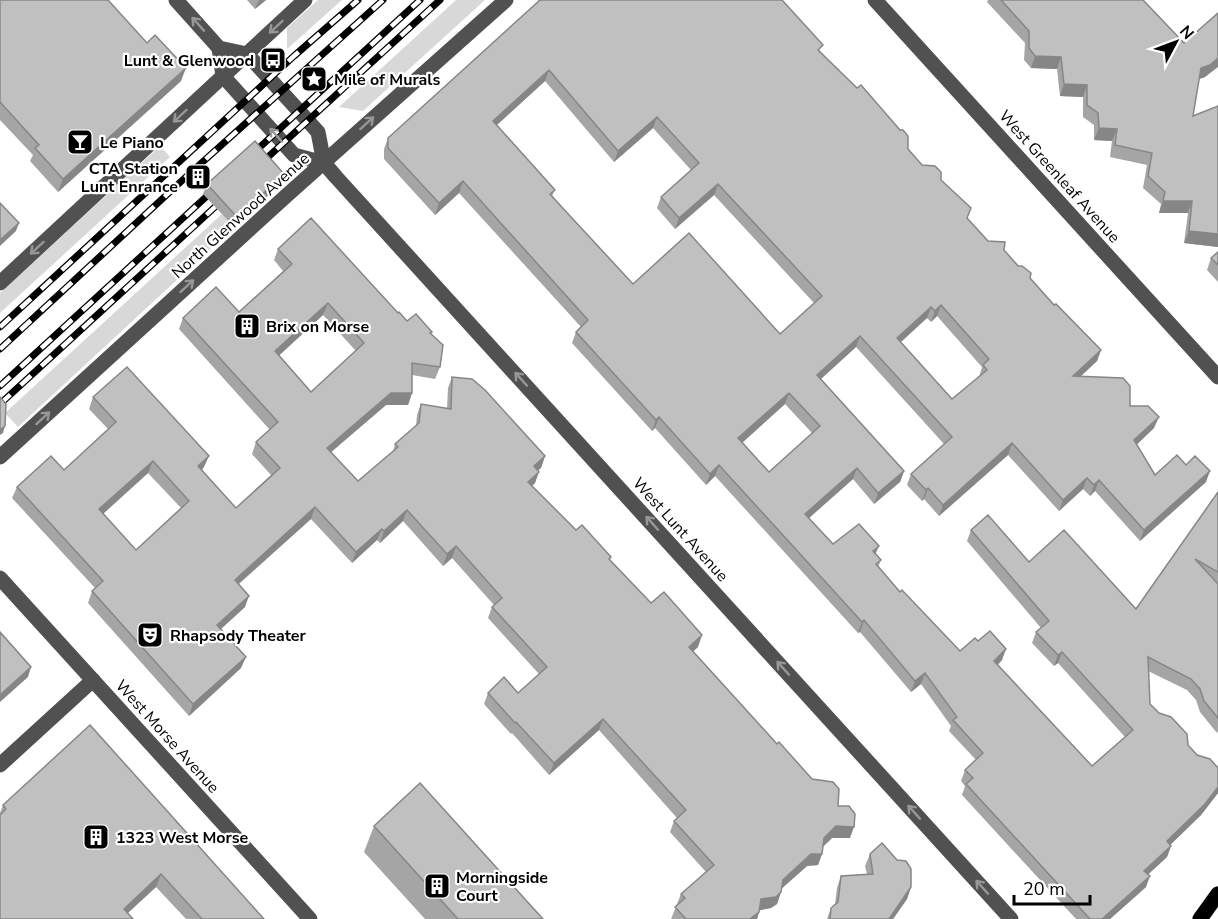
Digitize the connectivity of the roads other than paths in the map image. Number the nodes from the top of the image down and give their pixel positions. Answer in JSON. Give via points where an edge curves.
{"nodes":[{"id":1,"x":176,"y":0,"type":"edge"},
{"id":2,"x":305,"y":0,"type":"edge"},
{"id":3,"x":506,"y":0,"type":"edge"},
{"id":4,"x":875,"y":0,"type":"edge"},
{"id":5,"x":219,"y":48,"type":"junction"},
{"id":6,"x":247,"y":54,"type":"junction"},
{"id":7,"x":223,"y":76,"type":"junction"},
{"id":8,"x":324,"y":163,"type":"junction"},
{"id":9,"x":0,"y":282,"type":"edge"},
{"id":10,"x":1218,"y":377,"type":"edge"},
{"id":11,"x":0,"y":457,"type":"edge"},
{"id":12,"x":0,"y":578,"type":"edge"},
{"id":13,"x":93,"y":680,"type":"junction"},
{"id":14,"x":0,"y":765,"type":"edge"},
{"id":15,"x":1218,"y":894,"type":"edge"},
{"id":16,"x":310,"y":919,"type":"edge"},
{"id":17,"x":1011,"y":919,"type":"edge"},
{"id":18,"x":1200,"y":919,"type":"edge"}],
"edges":[{"from":5,"to":1,"type":"street","one_way":true},
{"from":2,"to":6,"type":"street","one_way":true},
{"from":8,"to":3,"type":"street","name":"North Glenwood Avenue","one_way":true},
{"from":4,"to":10,"type":"street","name":"West Greenleaf Avenue"},
{"from":5,"to":6,"type":"street"},
{"from":5,"to":7,"type":"street"},
{"from":6,"to":7,"type":"street"},
{"from":6,"to":8,"type":"street","via":[[318,132]]},
{"from":8,"to":7,"type":"street","one_way":true,"via":[[294,155]]},
{"from":7,"to":9,"type":"street","one_way":true},
{"from":11,"to":8,"type":"street","name":"North Glenwood Avenue","one_way":true},
{"from":17,"to":8,"type":"street","name":"West Lunt Avenue","one_way":true},
{"from":12,"to":13,"type":"street","name":"West Morse Avenue"},
{"from":13,"to":14,"type":"street"},
{"from":13,"to":16,"type":"street","name":"West Morse Avenue"},
{"from":15,"to":18,"type":"main road"}]}
